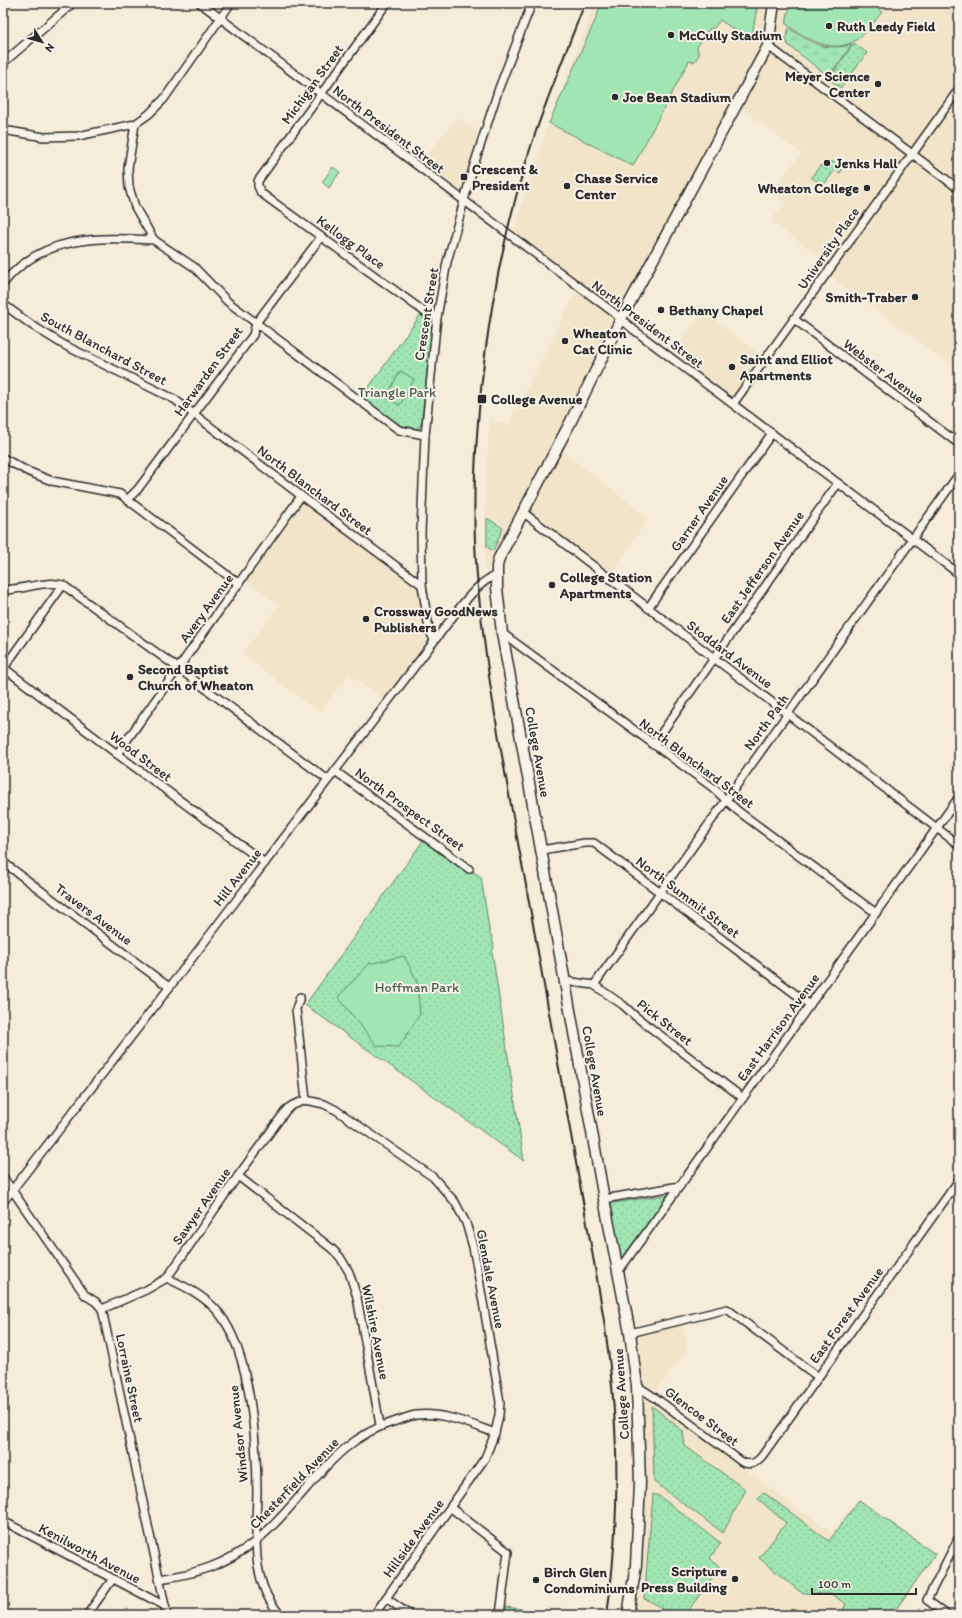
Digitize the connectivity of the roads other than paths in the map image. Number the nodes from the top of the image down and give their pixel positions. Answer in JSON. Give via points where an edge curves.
{"nodes":[{"id":1,"x":73,"y":3,"type":"edge"},
{"id":2,"x":200,"y":3,"type":"edge"},
{"id":3,"x":231,"y":3,"type":"edge"},
{"id":4,"x":387,"y":3,"type":"edge"},
{"id":5,"x":532,"y":3,"type":"edge"},
{"id":6,"x":774,"y":3,"type":"edge"},
{"id":7,"x":220,"y":18,"type":"junction"},
{"id":8,"x":768,"y":46,"type":"junction"},
{"id":9,"x":3,"y":63,"type":"edge"},
{"id":10,"x":959,"y":89,"type":"edge"},
{"id":11,"x":321,"y":94,"type":"junction"},
{"id":12,"x":135,"y":124,"type":"junction"},
{"id":13,"x":3,"y":130,"type":"edge"},
{"id":14,"x":913,"y":154,"type":"junction"},
{"id":15,"x":258,"y":181,"type":"joint"},
{"id":16,"x":959,"y":189,"type":"edge"},
{"id":17,"x":463,"y":200,"type":"junction"},
{"id":18,"x":321,"y":237,"type":"junction"},
{"id":19,"x":154,"y":240,"type":"junction"},
{"id":20,"x":3,"y":284,"type":"edge"},
{"id":21,"x":3,"y":304,"type":"edge"},
{"id":22,"x":437,"y":317,"type":"junction"},
{"id":23,"x":621,"y":319,"type":"junction"},
{"id":24,"x":794,"y":319,"type":"junction"},
{"id":25,"x":256,"y":323,"type":"junction"},
{"id":26,"x":733,"y":404,"type":"junction"},
{"id":27,"x":193,"y":414,"type":"junction"},
{"id":28,"x":772,"y":433,"type":"junction"},
{"id":29,"x":425,"y":435,"type":"junction"},
{"id":30,"x":959,"y":444,"type":"edge"},
{"id":31,"x":3,"y":458,"type":"edge"},
{"id":32,"x":959,"y":474,"type":"edge"},
{"id":33,"x":838,"y":483,"type":"junction"},
{"id":34,"x":301,"y":496,"type":"junction"},
{"id":35,"x":127,"y":500,"type":"junction"},
{"id":36,"x":524,"y":513,"type":"junction"},
{"id":37,"x":912,"y":539,"type":"junction"},
{"id":38,"x":959,"y":574,"type":"edge"},
{"id":39,"x":497,"y":575,"type":"junction"},
{"id":40,"x":239,"y":584,"type":"junction"},
{"id":41,"x":63,"y":585,"type":"junction"},
{"id":42,"x":422,"y":585,"type":"junction"},
{"id":43,"x":3,"y":590,"type":"edge"},
{"id":44,"x":648,"y":608,"type":"junction"},
{"id":45,"x":502,"y":634,"type":"junction"},
{"id":46,"x":434,"y":640,"type":"junction"},
{"id":47,"x":714,"y":658,"type":"junction"},
{"id":48,"x":4,"y":668,"type":"edge"},
{"id":49,"x":178,"y":668,"type":"junction"},
{"id":50,"x":788,"y":714,"type":"junction"},
{"id":51,"x":652,"y":745,"type":"junction"},
{"id":52,"x":116,"y":754,"type":"junction"},
{"id":53,"x":335,"y":771,"type":"junction"},
{"id":54,"x":328,"y":780,"type":"junction"},
{"id":55,"x":959,"y":797,"type":"edge"},
{"id":56,"x":726,"y":800,"type":"junction"},
{"id":57,"x":937,"y":828,"type":"junction"},
{"id":58,"x":959,"y":845,"type":"edge"},
{"id":59,"x":540,"y":850,"type":"junction"},
{"id":60,"x":3,"y":862,"type":"edge"},
{"id":61,"x":264,"y":863,"type":"junction"},
{"id":62,"x":469,"y":869,"type":"dead end"},
{"id":63,"x":660,"y":892,"type":"junction"},
{"id":64,"x":876,"y":913,"type":"junction"},
{"id":65,"x":565,"y":981,"type":"junction"},
{"id":66,"x":594,"y":985,"type":"junction"},
{"id":67,"x":169,"y":987,"type":"junction"},
{"id":68,"x":300,"y":998,"type":"dead end"},
{"id":69,"x":810,"y":1005,"type":"junction"},
{"id":70,"x":743,"y":1098,"type":"junction"},
{"id":71,"x":306,"y":1100,"type":"junction"},
{"id":72,"x":238,"y":1176,"type":"junction"},
{"id":73,"x":3,"y":1177,"type":"edge"},
{"id":74,"x":959,"y":1180,"type":"edge"},
{"id":75,"x":680,"y":1186,"type":"junction"},
{"id":76,"x":12,"y":1190,"type":"junction"},
{"id":77,"x":604,"y":1199,"type":"junction"},
{"id":78,"x":3,"y":1202,"type":"edge"},
{"id":79,"x":618,"y":1272,"type":"junction"},
{"id":80,"x":167,"y":1278,"type":"junction"},
{"id":81,"x":102,"y":1309,"type":"junction"},
{"id":82,"x":630,"y":1333,"type":"junction"},
{"id":83,"x":818,"y":1377,"type":"junction"},
{"id":84,"x":637,"y":1386,"type":"junction"},
{"id":85,"x":380,"y":1426,"type":"junction"},
{"id":86,"x":495,"y":1433,"type":"junction"},
{"id":87,"x":752,"y":1464,"type":"joint"},
{"id":88,"x":474,"y":1475,"type":"joint"},
{"id":89,"x":451,"y":1508,"type":"junction"},
{"id":90,"x":3,"y":1521,"type":"edge"},
{"id":91,"x":959,"y":1537,"type":"edge"},
{"id":92,"x":255,"y":1541,"type":"junction"},
{"id":93,"x":112,"y":1580,"type":"junction"},
{"id":94,"x":159,"y":1580,"type":"junction"},
{"id":95,"x":386,"y":1598,"type":"junction"},
{"id":96,"x":165,"y":1606,"type":"junction"},
{"id":97,"x":87,"y":1615,"type":"edge"},
{"id":98,"x":166,"y":1615,"type":"edge"},
{"id":99,"x":281,"y":1615,"type":"edge"},
{"id":100,"x":374,"y":1615,"type":"edge"},
{"id":101,"x":410,"y":1615,"type":"edge"},
{"id":102,"x":500,"y":1615,"type":"edge"},
{"id":103,"x":628,"y":1615,"type":"edge"},
{"id":104,"x":946,"y":1615,"type":"edge"}],
"edges":[{"from":1,"to":9,"type":"street"},
{"from":2,"to":7,"type":"street","name":"North President Street"},
{"from":3,"to":7,"type":"street"},
{"from":4,"to":11,"type":"street","name":"Michigan Street"},
{"from":5,"to":17,"type":"street","name":"Crescent Street","via":[[499,88]]},
{"from":6,"to":8,"type":"street","name":"College Avenue"},
{"from":7,"to":11,"type":"street","name":"North President Street"},
{"from":7,"to":12,"type":"street","via":[[164,99]]},
{"from":8,"to":14,"type":"street"},
{"from":8,"to":23,"type":"street","name":"College Avenue"},
{"from":10,"to":14,"type":"street","name":"University Place"},
{"from":11,"to":15,"type":"street","name":"Michigan Street"},
{"from":11,"to":17,"type":"street","name":"North President Street"},
{"from":12,"to":13,"type":"street","via":[[78,136],[44,137]]},
{"from":12,"to":19,"type":"street","via":[[128,168],[129,187],[135,207]]},
{"from":14,"to":16,"type":"street"},
{"from":14,"to":24,"type":"street","name":"University Place"},
{"from":15,"to":18,"type":"street","name":"Kellogg Place","via":[[261,193]]},
{"from":17,"to":22,"type":"street","name":"Crescent Street","via":[[447,262]]},
{"from":17,"to":23,"type":"street","name":"North President Street"},
{"from":18,"to":22,"type":"street","name":"Kellogg Place","via":[[426,313]]},
{"from":18,"to":25,"type":"street","name":"Harwarden Street"},
{"from":19,"to":20,"type":"street","via":[[110,238],[55,246],[15,270]]},
{"from":19,"to":25,"type":"street","via":[[194,267],[228,302]]},
{"from":21,"to":27,"type":"street","name":"South Blanchard Street","via":[[49,336],[174,399]]},
{"from":22,"to":29,"type":"street","name":"Crescent Street"},
{"from":23,"to":26,"type":"street","name":"North President Street"},
{"from":23,"to":36,"type":"street","name":"College Avenue"},
{"from":24,"to":26,"type":"street","name":"University Place"},
{"from":24,"to":30,"type":"street","name":"Webster Avenue"},
{"from":25,"to":27,"type":"street","name":"Harwarden Street","via":[[253,335]]},
{"from":25,"to":29,"type":"street","via":[[399,430]]},
{"from":26,"to":28,"type":"street","name":"North President Street"},
{"from":27,"to":34,"type":"street","name":"North Blanchard Street"},
{"from":27,"to":35,"type":"street","name":"Harwarden Street","via":[[138,489]]},
{"from":28,"to":33,"type":"street","name":"North President Street"},
{"from":28,"to":44,"type":"street","name":"Garner Avenue"},
{"from":29,"to":42,"type":"street","name":"Crescent Street","via":[[421,533]]},
{"from":31,"to":35,"type":"street","via":[[52,481],[120,494]]},
{"from":32,"to":37,"type":"street","name":"North Path"},
{"from":33,"to":37,"type":"street","name":"North President Street"},
{"from":33,"to":47,"type":"street","name":"East Jefferson Avenue"},
{"from":34,"to":40,"type":"street","name":"Avery Avenue"},
{"from":34,"to":42,"type":"street","name":"North Blanchard Street"},
{"from":35,"to":40,"type":"street"},
{"from":36,"to":39,"type":"street","name":"College Avenue","via":[[499,558]]},
{"from":36,"to":44,"type":"street","name":"Stoddard Avenue"},
{"from":37,"to":38,"type":"street","name":"North President Street"},
{"from":37,"to":50,"type":"street","name":"North Path"},
{"from":39,"to":45,"type":"street","name":"College Avenue"},
{"from":39,"to":46,"type":"street","name":"Hill Avenue","via":[[482,583]]},
{"from":40,"to":49,"type":"street","name":"Avery Avenue"},
{"from":41,"to":43,"type":"street","via":[[54,583]]},
{"from":41,"to":48,"type":"street"},
{"from":41,"to":49,"type":"street"},
{"from":42,"to":46,"type":"street","name":"Crescent Street","via":[[429,629]]},
{"from":44,"to":47,"type":"street","name":"Stoddard Avenue"},
{"from":45,"to":51,"type":"street","name":"North Blanchard Street"},
{"from":45,"to":59,"type":"street","name":"College Avenue"},
{"from":46,"to":53,"type":"street","name":"Hill Avenue"},
{"from":47,"to":50,"type":"street","name":"Stoddard Avenue"},
{"from":47,"to":51,"type":"street","name":"East Jefferson Avenue"},
{"from":48,"to":52,"type":"street","name":"Wood Street"},
{"from":49,"to":52,"type":"street","name":"Avery Avenue"},
{"from":49,"to":54,"type":"street"},
{"from":50,"to":56,"type":"street","name":"North Path"},
{"from":50,"to":57,"type":"street","name":"Stoddard Avenue"},
{"from":51,"to":56,"type":"street","name":"North Blanchard Street","via":[[712,787]]},
{"from":52,"to":61,"type":"street","name":"Wood Street"},
{"from":53,"to":54,"type":"street","name":"Hill Avenue"},
{"from":53,"to":62,"type":"street","name":"North Prospect Street"},
{"from":54,"to":61,"type":"street","name":"Hill Avenue"},
{"from":55,"to":57,"type":"street","name":"East Harrison Avenue"},
{"from":56,"to":63,"type":"street","name":"North Path"},
{"from":56,"to":64,"type":"street","name":"North Blanchard Street"},
{"from":57,"to":58,"type":"street","name":"Stoddard Avenue"},
{"from":57,"to":64,"type":"street","name":"East Harrison Avenue"},
{"from":59,"to":63,"type":"street","name":"North Summit Street","via":[[585,842],[594,843]]},
{"from":59,"to":65,"type":"street","name":"College Avenue"},
{"from":60,"to":67,"type":"street","name":"Travers Avenue"},
{"from":61,"to":67,"type":"street","name":"Hill Avenue"},
{"from":63,"to":66,"type":"street","name":"North Path"},
{"from":63,"to":69,"type":"street","name":"North Summit Street"},
{"from":64,"to":69,"type":"street","name":"East Harrison Avenue"},
{"from":65,"to":66,"type":"street","name":"Pick Street"},
{"from":65,"to":77,"type":"street","name":"College Avenue"},
{"from":66,"to":70,"type":"street","name":"Pick Street","via":[[623,1004],[635,1016]]},
{"from":67,"to":76,"type":"street","name":"Hill Avenue"},
{"from":68,"to":71,"type":"street","via":[[296,1009]]},
{"from":69,"to":70,"type":"street","name":"East Harrison Avenue"},
{"from":70,"to":75,"type":"street","name":"East Harrison Avenue"},
{"from":71,"to":72,"type":"street","name":"Sawyer Avenue","via":[[288,1109]]},
{"from":71,"to":86,"type":"street","name":"Glendale Avenue","via":[[336,1110],[427,1172],[449,1193],[461,1212],[473,1246],[499,1390],[499,1415]]},
{"from":72,"to":80,"type":"street","name":"Sawyer Avenue"},
{"from":72,"to":85,"type":"street","name":"Wilshire Avenue","via":[[331,1248],[346,1266],[357,1296]]},
{"from":73,"to":76,"type":"street"},
{"from":74,"to":83,"type":"street","name":"East Forest Avenue"},
{"from":75,"to":77,"type":"street"},
{"from":75,"to":79,"type":"street","name":"East Harrison Avenue"},
{"from":76,"to":78,"type":"street","name":"Hill Avenue"},
{"from":76,"to":81,"type":"street","via":[[85,1294]]},
{"from":77,"to":79,"type":"street","name":"College Avenue"},
{"from":79,"to":82,"type":"street","name":"College Avenue"},
{"from":80,"to":81,"type":"street","name":"Sawyer Avenue"},
{"from":80,"to":92,"type":"street","name":"Windsor Avenue","via":[[191,1288],[212,1305],[224,1321],[240,1357],[252,1414],[257,1494]]},
{"from":81,"to":94,"type":"street","name":"Lorraine Street"},
{"from":82,"to":83,"type":"street","via":[[727,1309]]},
{"from":82,"to":84,"type":"street","name":"College Avenue"},
{"from":83,"to":87,"type":"street","name":"East Forest Avenue","via":[[762,1456]]},
{"from":84,"to":87,"type":"street","name":"Glencoe Street","via":[[657,1398],[742,1462]]},
{"from":84,"to":103,"type":"street","name":"College Avenue","via":[[640,1484],[636,1565]]},
{"from":85,"to":86,"type":"street","name":"Chesterfield Avenue","via":[[416,1415],[438,1416],[460,1420]]},
{"from":85,"to":92,"type":"street","name":"Chesterfield Avenue","via":[[355,1440],[335,1457],[279,1520]]},
{"from":86,"to":88,"type":"street","name":"Glendale Avenue","via":[[488,1453]]},
{"from":88,"to":89,"type":"street","name":"Hillside Avenue"},
{"from":89,"to":95,"type":"street","name":"Hillside Avenue"},
{"from":89,"to":102,"type":"street","via":[[508,1552]]},
{"from":90,"to":93,"type":"street","name":"Kenilworth Avenue"},
{"from":91,"to":104,"type":"street","via":[[927,1600]]},
{"from":92,"to":94,"type":"street","name":"Chesterfield Avenue","via":[[208,1568]]},
{"from":92,"to":99,"type":"street","name":"Windsor Avenue","via":[[266,1594]]},
{"from":93,"to":96,"type":"street","name":"Kenilworth Avenue"},
{"from":93,"to":97,"type":"street"},
{"from":94,"to":96,"type":"street","name":"Lorraine Street"},
{"from":95,"to":100,"type":"street","name":"Hillside Avenue"},
{"from":95,"to":101,"type":"street"},
{"from":96,"to":98,"type":"street","name":"Lorraine Street"}]}
